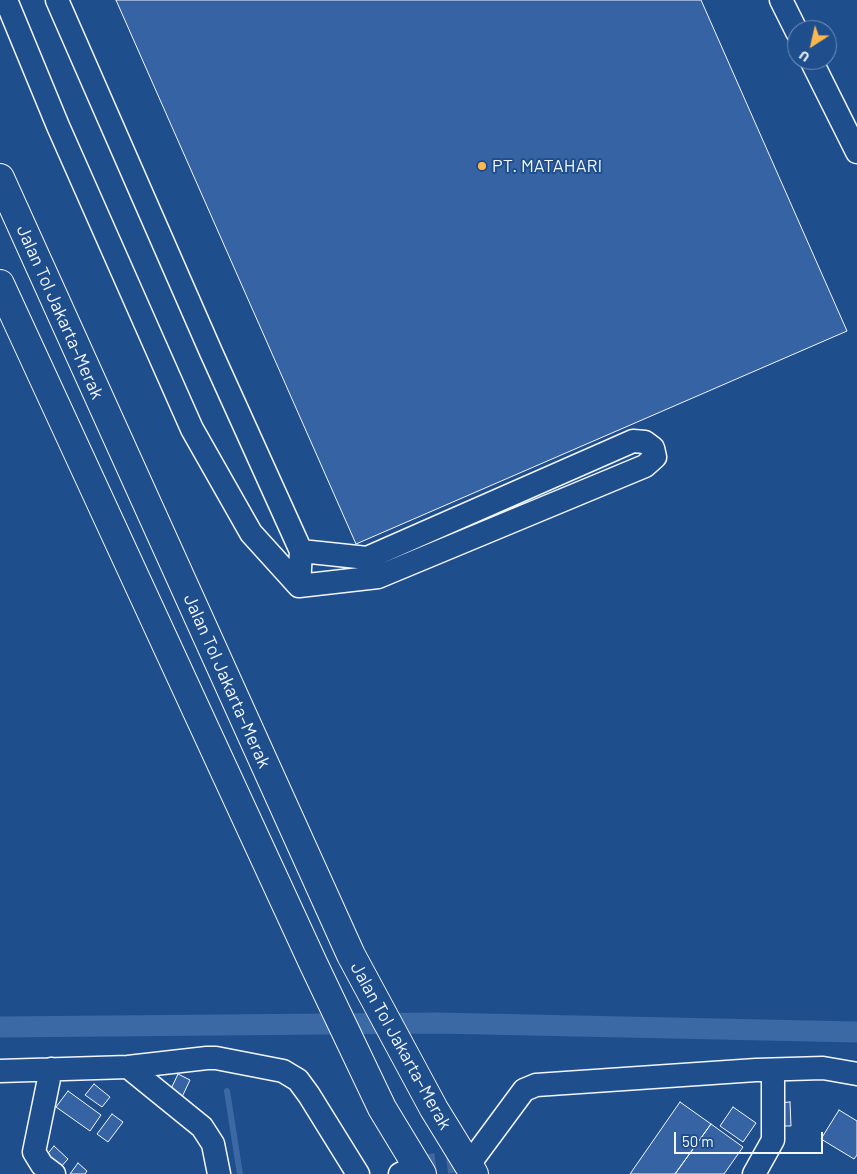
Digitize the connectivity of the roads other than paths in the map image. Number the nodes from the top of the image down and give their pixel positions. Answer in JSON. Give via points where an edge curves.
{"nodes":[{"id":1,"x":6,"y":0,"type":"edge"},
{"id":2,"x":58,"y":0,"type":"edge"},
{"id":3,"x":781,"y":0,"type":"edge"},
{"id":4,"x":791,"y":20,"type":"edge"},
{"id":5,"x":816,"y":70,"type":"edge"},
{"id":6,"x":857,"y":152,"type":"edge"},
{"id":7,"x":0,"y":178,"type":"edge"},
{"id":8,"x":0,"y":284,"type":"edge"},
{"id":9,"x":300,"y":552,"type":"junction"},
{"id":10,"x":299,"y":586,"type":"junction"},
{"id":11,"x":128,"y":1067,"type":"junction"},
{"id":12,"x":51,"y":1070,"type":"junction"},
{"id":13,"x":773,"y":1070,"type":"junction"},
{"id":14,"x":0,"y":1071,"type":"edge"},
{"id":15,"x":857,"y":1074,"type":"edge"},
{"id":16,"x":474,"y":1166,"type":"edge"},
{"id":17,"x":412,"y":1172,"type":"edge"},
{"id":18,"x":54,"y":1174,"type":"edge"},
{"id":19,"x":219,"y":1174,"type":"edge"},
{"id":20,"x":358,"y":1174,"type":"edge"},
{"id":21,"x":754,"y":1174,"type":"edge"}],
"edges":[{"from":1,"to":10,"type":"street","via":[[192,429],[251,533]]},
{"from":2,"to":9,"type":"street"},
{"from":3,"to":4,"type":"street"},
{"from":5,"to":6,"type":"street"},
{"from":7,"to":16,"type":"highway","name":"Jalan Tol Jakarta–Merak","via":[[351,955],[434,1109]]},
{"from":8,"to":17,"type":"highway"},
{"from":9,"to":10,"type":"street"},
{"from":9,"to":10,"type":"street","via":[[368,558],[633,441],[645,442],[653,448],[654,457],[645,466],[378,577]]},
{"from":11,"to":12,"type":"street"},
{"from":11,"to":19,"type":"street","via":[[202,1127],[213,1144]]},
{"from":11,"to":20,"type":"street","via":[[216,1058],[283,1070],[298,1080],[309,1094]]},
{"from":12,"to":14,"type":"street"},
{"from":12,"to":18,"type":"street","via":[[34,1152],[42,1165]]},
{"from":13,"to":15,"type":"street","via":[[823,1068]]},
{"from":13,"to":16,"type":"street","via":[[536,1085],[524,1090]]},
{"from":13,"to":21,"type":"street","via":[[773,1140]]}]}
